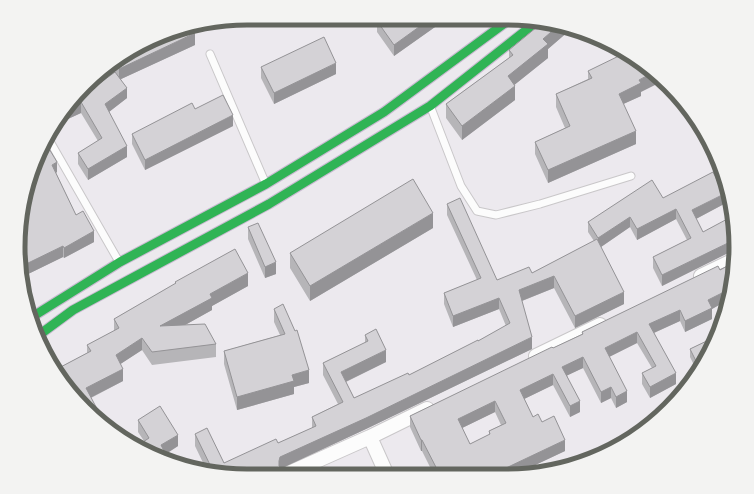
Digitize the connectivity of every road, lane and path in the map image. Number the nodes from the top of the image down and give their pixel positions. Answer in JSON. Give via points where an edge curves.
{"nodes":[{"id":1,"x":502,"y":25,"type":"edge"},
{"id":2,"x":531,"y":26,"type":"edge"},
{"id":3,"x":210,"y":54,"type":"dead end"},
{"id":4,"x":430,"y":106,"type":"junction"},
{"id":5,"x":389,"y":120,"type":"junction"},
{"id":6,"x":51,"y":143,"type":"edge"},
{"id":7,"x":631,"y":176,"type":"dead end"},
{"id":8,"x":266,"y":184,"type":"junction"},
{"id":9,"x":120,"y":262,"type":"junction"},
{"id":10,"x":729,"y":262,"type":"edge"},
{"id":11,"x":689,"y":282,"type":"edge"},
{"id":12,"x":36,"y":314,"type":"edge"},
{"id":13,"x":612,"y":319,"type":"edge"},
{"id":14,"x":42,"y":333,"type":"edge"},
{"id":15,"x":521,"y":363,"type":"edge"},
{"id":16,"x":436,"y":404,"type":"edge"},
{"id":17,"x":370,"y":437,"type":"junction"},
{"id":18,"x":298,"y":469,"type":"edge"},
{"id":19,"x":384,"y":469,"type":"edge"}],
"edges":[{"from":1,"to":5,"type":"main road"},
{"from":2,"to":4,"type":"main road"},
{"from":3,"to":8,"type":"lane"},
{"from":4,"to":5,"type":"main road"},
{"from":4,"to":7,"type":"lane","via":[[462,186],[477,211],[496,215]]},
{"from":5,"to":8,"type":"main road"},
{"from":5,"to":14,"type":"main road","via":[[269,204],[72,310]]},
{"from":6,"to":9,"type":"lane"},
{"from":8,"to":9,"type":"main road"},
{"from":9,"to":12,"type":"main road"},
{"from":10,"to":11,"type":"street"},
{"from":13,"to":15,"type":"street"},
{"from":16,"to":17,"type":"street"},
{"from":17,"to":18,"type":"street"},
{"from":17,"to":19,"type":"street"}]}
